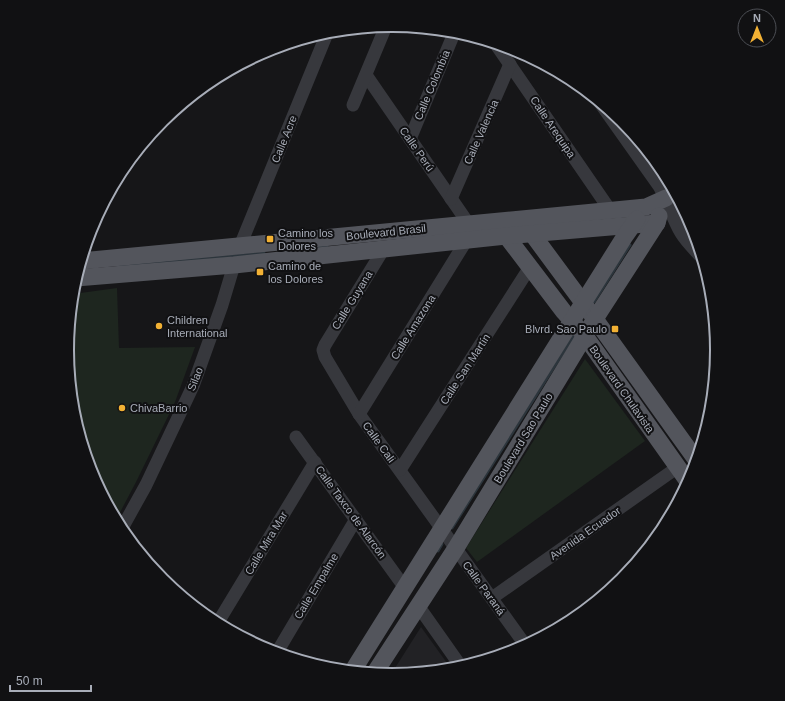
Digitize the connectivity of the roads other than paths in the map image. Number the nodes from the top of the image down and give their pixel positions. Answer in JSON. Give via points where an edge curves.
{"nodes":[{"id":1,"x":383,"y":32,"type":"edge"},
{"id":2,"x":451,"y":37,"type":"edge"},
{"id":3,"x":325,"y":39,"type":"edge"},
{"id":4,"x":501,"y":51,"type":"edge"},
{"id":5,"x":510,"y":64,"type":"junction"},
{"id":6,"x":366,"y":75,"type":"junction"},
{"id":7,"x":353,"y":105,"type":"dead end"},
{"id":8,"x":611,"y":119,"type":"edge"},
{"id":9,"x":410,"y":139,"type":"junction"},
{"id":10,"x":668,"y":191,"type":"edge"},
{"id":11,"x":451,"y":199,"type":"junction"},
{"id":12,"x":646,"y":207,"type":"junction"},
{"id":13,"x":610,"y":210,"type":"junction"},
{"id":14,"x":522,"y":219,"type":"junction"},
{"id":15,"x":496,"y":221,"type":"junction"},
{"id":16,"x":468,"y":223,"type":"junction"},
{"id":17,"x":657,"y":223,"type":"junction"},
{"id":18,"x":633,"y":225,"type":"junction"},
{"id":19,"x":532,"y":234,"type":"junction"},
{"id":20,"x":506,"y":236,"type":"junction"},
{"id":21,"x":466,"y":240,"type":"junction"},
{"id":22,"x":281,"y":243,"type":"junction"},
{"id":23,"x":240,"y":246,"type":"junction"},
{"id":24,"x":694,"y":249,"type":"edge"},
{"id":25,"x":383,"y":250,"type":"junction"},
{"id":26,"x":283,"y":260,"type":"junction"},
{"id":27,"x":87,"y":261,"type":"edge"},
{"id":28,"x":234,"y":265,"type":"junction"},
{"id":29,"x":530,"y":267,"type":"junction"},
{"id":30,"x":83,"y":277,"type":"edge"},
{"id":31,"x":583,"y":303,"type":"junction"},
{"id":32,"x":595,"y":319,"type":"junction"},
{"id":33,"x":572,"y":322,"type":"junction"},
{"id":34,"x":585,"y":336,"type":"junction"},
{"id":35,"x":323,"y":350,"type":"joint"},
{"id":36,"x":359,"y":414,"type":"junction"},
{"id":37,"x":296,"y":437,"type":"dead end"},
{"id":38,"x":694,"y":452,"type":"edge"},
{"id":39,"x":314,"y":462,"type":"junction"},
{"id":40,"x":678,"y":467,"type":"junction"},
{"id":41,"x":400,"y":470,"type":"junction"},
{"id":42,"x":685,"y":477,"type":"edge"},
{"id":43,"x":356,"y":519,"type":"junction"},
{"id":44,"x":125,"y":523,"type":"edge"},
{"id":45,"x":442,"y":529,"type":"junction"},
{"id":46,"x":456,"y":548,"type":"junction"},
{"id":47,"x":405,"y":588,"type":"junction"},
{"id":48,"x":492,"y":598,"type":"junction"},
{"id":49,"x":419,"y":607,"type":"junction"},
{"id":50,"x":220,"y":618,"type":"edge"},
{"id":51,"x":522,"y":641,"type":"edge"},
{"id":52,"x":279,"y":648,"type":"edge"},
{"id":53,"x":458,"y":662,"type":"edge"},
{"id":54,"x":356,"y":666,"type":"edge"},
{"id":55,"x":378,"y":668,"type":"edge"}],
"edges":[{"from":1,"to":6,"type":"street"},
{"from":2,"to":9,"type":"street","name":"Calle Colombia"},
{"from":3,"to":23,"type":"street","name":"Calle Acre"},
{"from":4,"to":5,"type":"street","name":"Calle Arequipa"},
{"from":5,"to":11,"type":"street","name":"Calle Valencia"},
{"from":5,"to":13,"type":"street","name":"Calle Arequipa"},
{"from":6,"to":7,"type":"street"},
{"from":6,"to":9,"type":"street","name":"Calle Perú"},
{"from":8,"to":10,"type":"street","via":[[650,173]]},
{"from":9,"to":11,"type":"street","name":"Calle Perú"},
{"from":10,"to":12,"type":"main road","name":"Boulevard Brasil"},
{"from":10,"to":17,"type":"main road","name":"Boulevard Sao Paulo"},
{"from":10,"to":24,"type":"street","via":[[682,235]]},
{"from":11,"to":16,"type":"street","name":"Calle Perú"},
{"from":12,"to":13,"type":"main road","name":"Boulevard Brasil"},
{"from":12,"to":18,"type":"main road","name":"Boulevard Sao Paulo"},
{"from":13,"to":14,"type":"main road","name":"Boulevard Brasil"},
{"from":14,"to":15,"type":"main road","name":"Boulevard Brasil"},
{"from":14,"to":19,"type":"main road","name":"Boulevard Chulavista"},
{"from":15,"to":16,"type":"main road","name":"Boulevard Brasil"},
{"from":15,"to":20,"type":"main road","name":"Boulevard Chulavista"},
{"from":16,"to":22,"type":"main road","name":"Boulevard Brasil"},
{"from":17,"to":18,"type":"main road","name":"Boulevard Brasil"},
{"from":17,"to":32,"type":"main road","name":"Boulevard Sao Paulo"},
{"from":18,"to":19,"type":"main road","name":"Boulevard Brasil"},
{"from":18,"to":31,"type":"main road","name":"Boulevard Sao Paulo"},
{"from":19,"to":20,"type":"main road","name":"Boulevard Brasil"},
{"from":19,"to":31,"type":"main road","name":"Boulevard Chulavista"},
{"from":20,"to":21,"type":"main road","name":"Boulevard Brasil"},
{"from":20,"to":29,"type":"main road","name":"Boulevard Chulavista"},
{"from":21,"to":25,"type":"main road","name":"Boulevard Brasil"},
{"from":21,"to":36,"type":"street","name":"Calle Amazona"},
{"from":22,"to":23,"type":"main road","name":"Boulevard Brasil"},
{"from":22,"to":26,"type":"main road"},
{"from":23,"to":27,"type":"main road","name":"Boulevard Brasil"},
{"from":25,"to":26,"type":"main road","name":"Boulevard Brasil"},
{"from":25,"to":35,"type":"street","name":"Calle Guyana"},
{"from":26,"to":28,"type":"main road","name":"Boulevard Brasil"},
{"from":28,"to":30,"type":"main road","name":"Boulevard Brasil"},
{"from":28,"to":44,"type":"street","name":"Silao","via":[[193,386]]},
{"from":29,"to":33,"type":"main road","name":"Boulevard Chulavista"},
{"from":29,"to":41,"type":"street","name":"Calle San Martín"},
{"from":31,"to":32,"type":"main road","name":"Boulevard Chulavista"},
{"from":31,"to":33,"type":"main road","name":"Boulevard Sao Paulo"},
{"from":32,"to":34,"type":"main road","name":"Boulevard Sao Paulo"},
{"from":32,"to":38,"type":"main road","name":"Boulevard Chulavista"},
{"from":33,"to":34,"type":"main road","name":"Boulevard Chulavista"},
{"from":33,"to":45,"type":"main road","name":"Boulevard Sao Paulo"},
{"from":34,"to":40,"type":"main road","name":"Boulevard Chulavista"},
{"from":34,"to":46,"type":"main road","name":"Boulevard Sao Paulo"},
{"from":35,"to":36,"type":"street","name":"Calle Cali"},
{"from":36,"to":41,"type":"street","name":"Calle Cali"},
{"from":37,"to":39,"type":"street","name":"Calle Taxco de Alarcón"},
{"from":39,"to":43,"type":"street","name":"Calle Taxco de Alarcón"},
{"from":39,"to":50,"type":"street","name":"Calle Mira Mar"},
{"from":40,"to":42,"type":"main road","name":"Boulevard Chulavista"},
{"from":40,"to":48,"type":"street","name":"Avenida Ecuador"},
{"from":41,"to":45,"type":"street","name":"Calle Cali"},
{"from":43,"to":47,"type":"street","name":"Calle Taxco de Alarcón"},
{"from":43,"to":52,"type":"street","name":"Calle Empalme"},
{"from":45,"to":46,"type":"street","name":"Calle Paraná"},
{"from":45,"to":47,"type":"main road","name":"Boulevard Sao Paulo"},
{"from":46,"to":48,"type":"street","name":"Calle Paraná"},
{"from":46,"to":49,"type":"main road","name":"Boulevard Sao Paulo"},
{"from":47,"to":54,"type":"main road","name":"Boulevard Sao Paulo"},
{"from":48,"to":51,"type":"street","name":"Calle Paraná"},
{"from":49,"to":53,"type":"street"},
{"from":49,"to":55,"type":"main road","name":"Boulevard Sao Paulo"}]}
